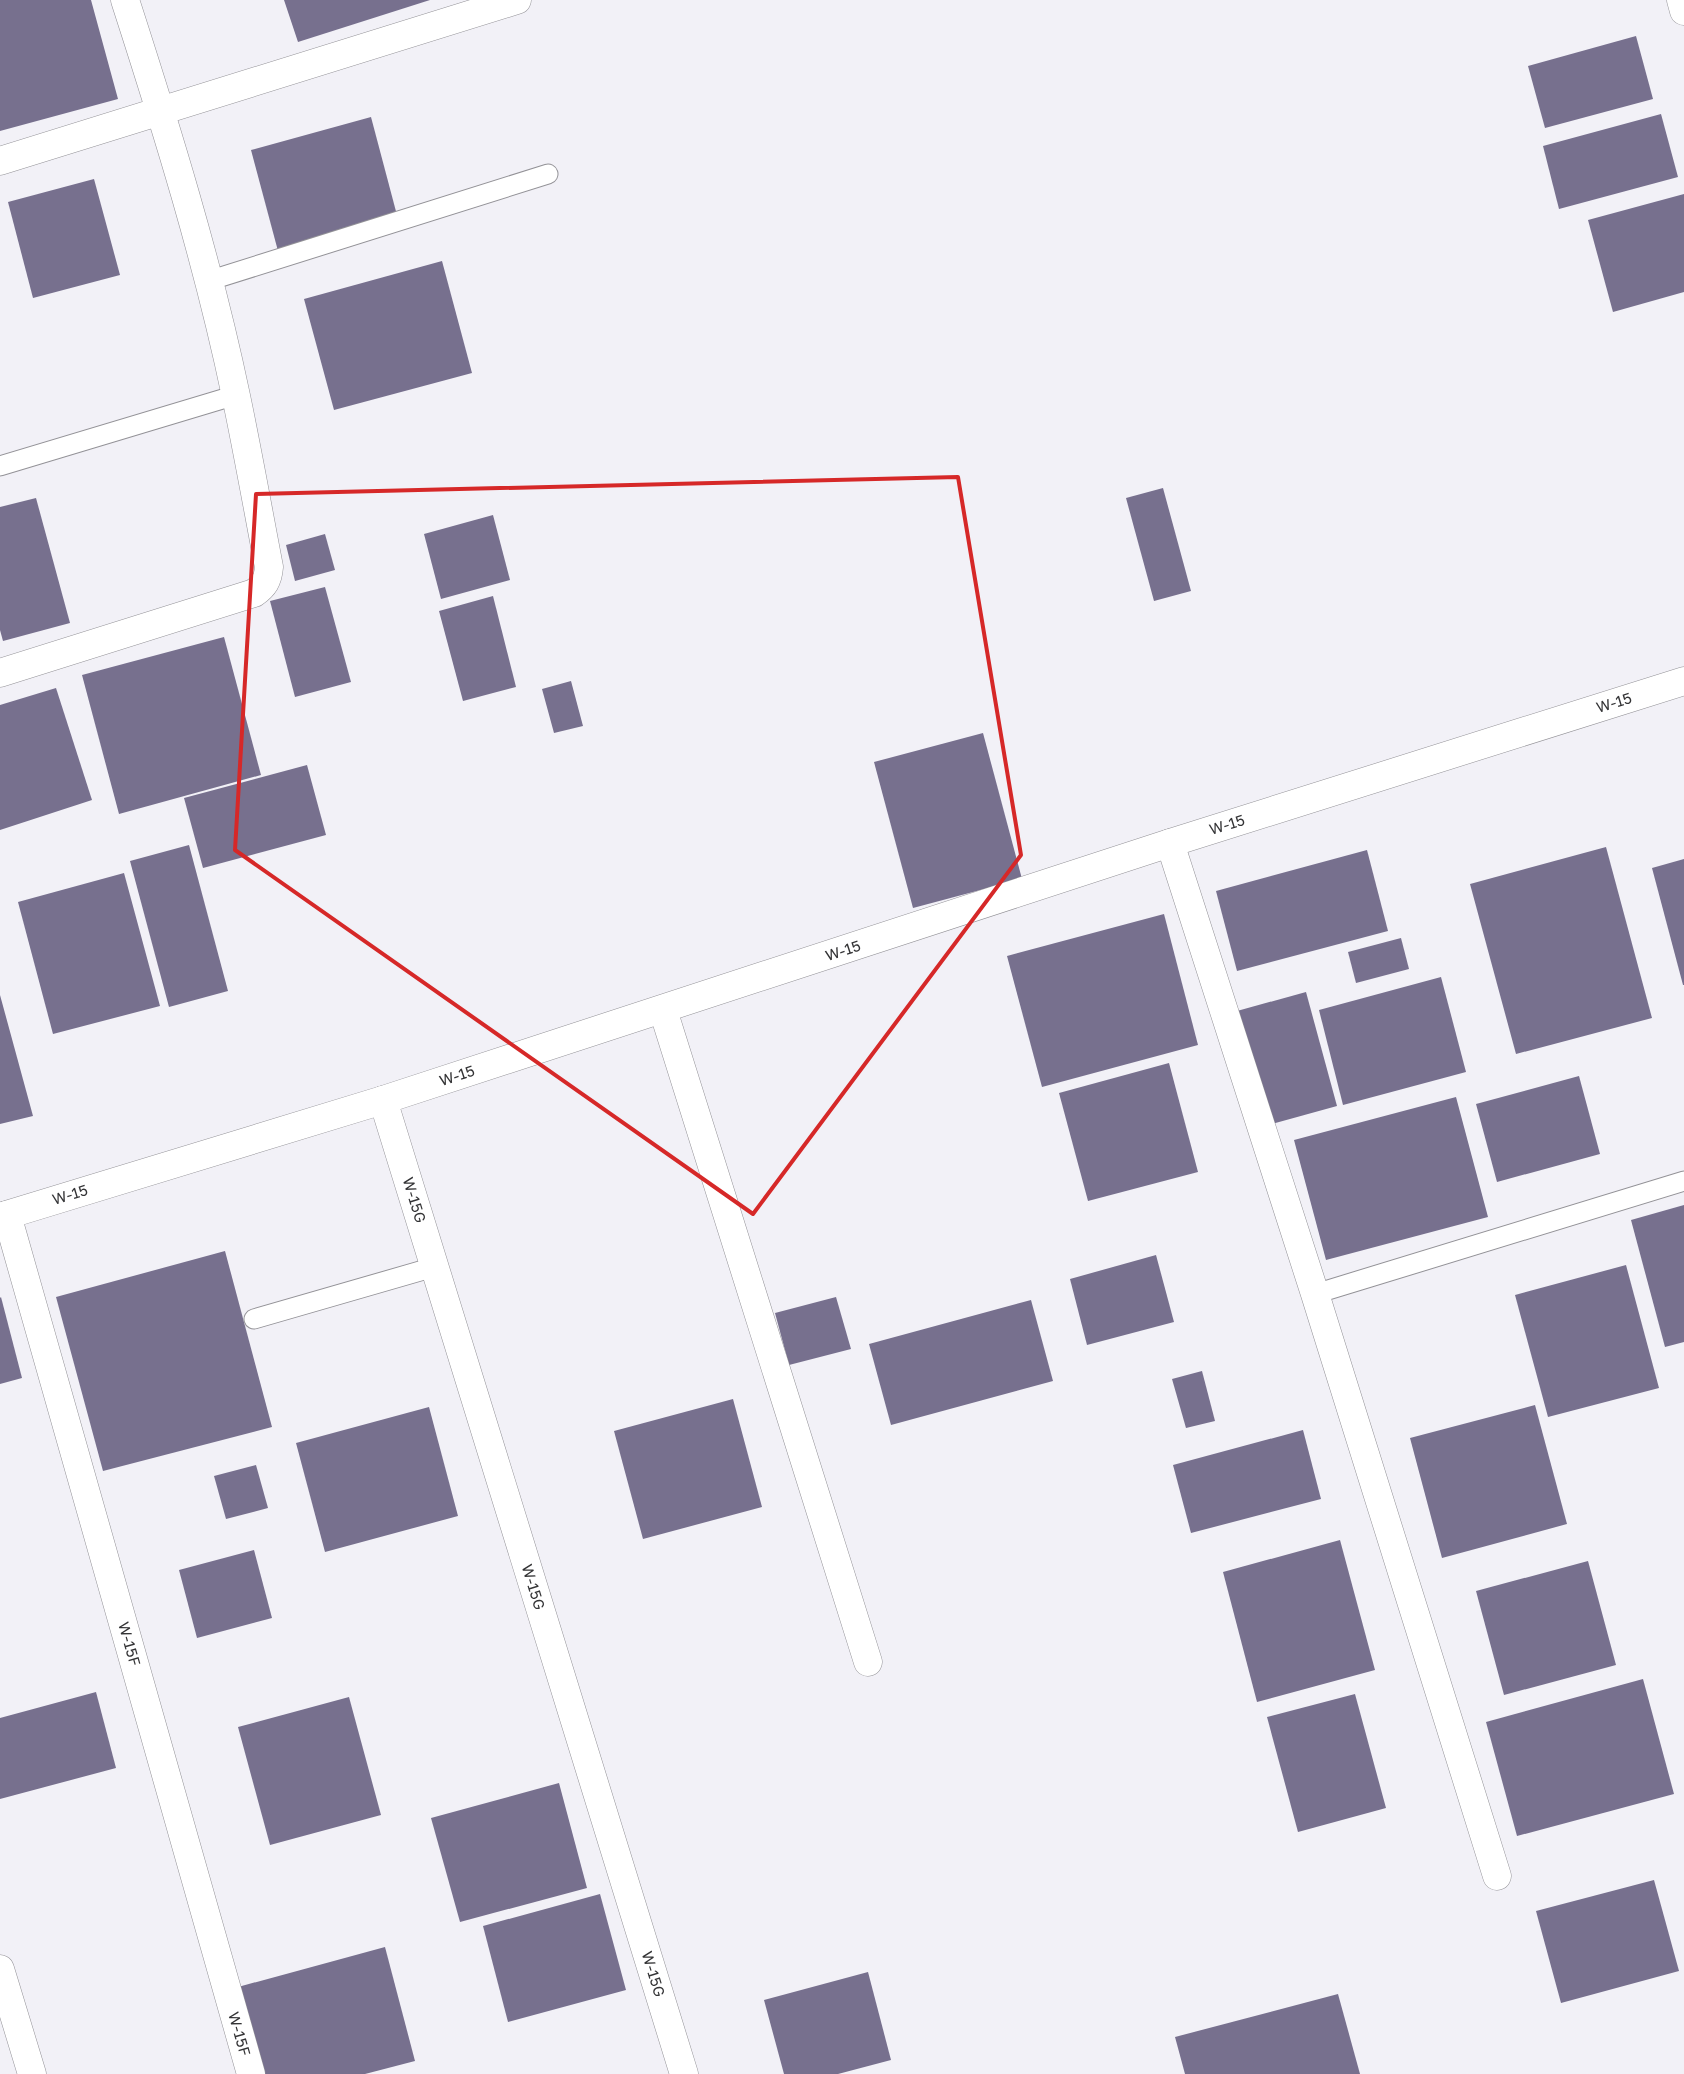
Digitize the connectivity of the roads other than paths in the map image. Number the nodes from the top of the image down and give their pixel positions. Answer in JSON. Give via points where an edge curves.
{"nodes":[{"id":1,"x":125,"y":0,"type":"edge"},
{"id":2,"x":517,"y":0,"type":"edge"},
{"id":3,"x":1680,"y":0,"type":"edge"},
{"id":4,"x":1684,"y":10,"type":"edge"},
{"id":5,"x":161,"y":111,"type":"junction"},
{"id":6,"x":0,"y":161,"type":"edge"},
{"id":7,"x":548,"y":174,"type":"dead end"},
{"id":8,"x":208,"y":282,"type":"junction"},
{"id":9,"x":236,"y":395,"type":"junction"},
{"id":10,"x":0,"y":466,"type":"edge"},
{"id":11,"x":0,"y":673,"type":"edge"},
{"id":12,"x":1684,"y":681,"type":"edge"},
{"id":13,"x":1170,"y":843,"type":"junction"},
{"id":14,"x":663,"y":1010,"type":"junction"},
{"id":15,"x":383,"y":1100,"type":"junction"},
{"id":16,"x":1684,"y":1181,"type":"edge"},
{"id":17,"x":4,"y":1216,"type":"edge"},
{"id":18,"x":434,"y":1267,"type":"junction"},
{"id":19,"x":1315,"y":1294,"type":"junction"},
{"id":20,"x":254,"y":1319,"type":"dead end"},
{"id":21,"x":868,"y":1662,"type":"dead end"},
{"id":22,"x":1497,"y":1876,"type":"dead end"},
{"id":23,"x":0,"y":1969,"type":"edge"},
{"id":24,"x":32,"y":2074,"type":"edge"},
{"id":25,"x":251,"y":2074,"type":"edge"},
{"id":26,"x":684,"y":2074,"type":"edge"}],
"edges":[{"from":1,"to":5,"type":"street"},
{"from":2,"to":5,"type":"street"},
{"from":3,"to":4,"type":"street"},
{"from":5,"to":6,"type":"street"},
{"from":5,"to":8,"type":"street"},
{"from":7,"to":8,"type":"lane"},
{"from":8,"to":9,"type":"street"},
{"from":9,"to":10,"type":"lane"},
{"from":9,"to":11,"type":"street","via":[[269,567],[263,587],[254,593]]},
{"from":12,"to":13,"type":"street","name":"W-15"},
{"from":13,"to":14,"type":"street","name":"W-15"},
{"from":13,"to":19,"type":"street"},
{"from":14,"to":15,"type":"street","name":"W-15"},
{"from":14,"to":21,"type":"street"},
{"from":15,"to":17,"type":"street","name":"W-15"},
{"from":15,"to":18,"type":"street","name":"W-15G"},
{"from":16,"to":19,"type":"lane"},
{"from":17,"to":25,"type":"street","name":"W-15F"},
{"from":18,"to":20,"type":"lane"},
{"from":18,"to":26,"type":"street","name":"W-15G"},
{"from":19,"to":22,"type":"street"},
{"from":23,"to":24,"type":"street"}]}
